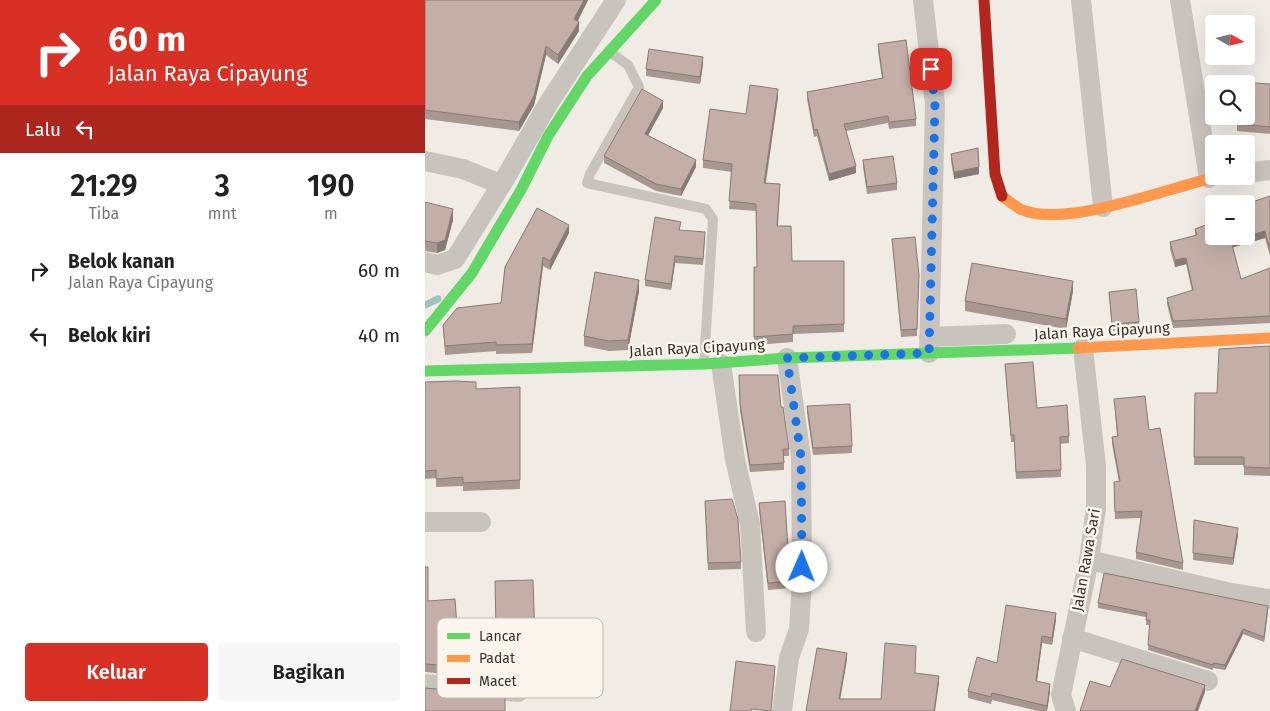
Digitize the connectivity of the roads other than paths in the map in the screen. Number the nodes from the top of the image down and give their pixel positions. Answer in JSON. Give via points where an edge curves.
{"nodes":[{"id":1,"x":616,"y":0,"type":"edge"},
{"id":2,"x":655,"y":0,"type":"edge"},
{"id":3,"x":923,"y":0,"type":"edge"},
{"id":4,"x":984,"y":0,"type":"edge"},
{"id":5,"x":1081,"y":0,"type":"edge"},
{"id":6,"x":1180,"y":0,"type":"edge"},
{"id":7,"x":609,"y":52,"type":"junction"},
{"id":8,"x":1207,"y":135,"type":"edge"},
{"id":9,"x":425,"y":161,"type":"edge"},
{"id":10,"x":1270,"y":170,"type":"edge"},
{"id":11,"x":1255,"y":172,"type":"edge"},
{"id":12,"x":1205,"y":180,"type":"edge"},
{"id":13,"x":503,"y":182,"type":"junction"},
{"id":14,"x":1103,"y":208,"type":"junction"},
{"id":15,"x":425,"y":262,"type":"edge"},
{"id":16,"x":425,"y":331,"type":"edge"},
{"id":17,"x":1007,"y":334,"type":"dead end"},
{"id":18,"x":1270,"y":338,"type":"edge"},
{"id":19,"x":968,"y":343,"type":"junction"},
{"id":20,"x":929,"y":345,"type":"junction"},
{"id":21,"x":1083,"y":348,"type":"junction"},
{"id":22,"x":787,"y":358,"type":"junction"},
{"id":23,"x":712,"y":364,"type":"junction"},
{"id":24,"x":425,"y":371,"type":"edge"},
{"id":25,"x":425,"y":522,"type":"edge"},
{"id":26,"x":481,"y":522,"type":"dead end"},
{"id":27,"x":1089,"y":560,"type":"junction"},
{"id":28,"x":1270,"y":599,"type":"edge"},
{"id":29,"x":756,"y":632,"type":"dead end"},
{"id":30,"x":1072,"y":638,"type":"junction"},
{"id":31,"x":1208,"y":681,"type":"dead end"},
{"id":32,"x":782,"y":711,"type":"edge"},
{"id":33,"x":1066,"y":711,"type":"edge"}],
"edges":[{"from":1,"to":13,"type":"street","via":[[548,104]]},
{"from":2,"to":7,"type":"street"},
{"from":3,"to":20,"type":"street","via":[[935,104]]},
{"from":4,"to":14,"type":"street","via":[[995,174],[1000,194],[1011,205],[1049,215]]},
{"from":5,"to":14,"type":"street"},
{"from":6,"to":8,"type":"street"},
{"from":7,"to":16,"type":"street","via":[[587,76],[547,136],[522,188],[472,273]]},
{"from":7,"to":23,"type":"lane","via":[[628,65],[639,87],[587,183],[706,209],[713,218]]},
{"from":9,"to":13,"type":"street"},
{"from":10,"to":11,"type":"street"},
{"from":12,"to":14,"type":"street"},
{"from":13,"to":15,"type":"street","via":[[455,259],[437,266]]},
{"from":17,"to":19,"type":"street"},
{"from":18,"to":21,"type":"street","name":"Jalan Raya Cipayung"},
{"from":19,"to":20,"type":"street"},
{"from":19,"to":21,"type":"street","name":"Jalan Raya Cipayung"},
{"from":20,"to":22,"type":"street","name":"Jalan Raya Cipayung"},
{"from":21,"to":27,"type":"street","name":"Jalan Rawa Sari","via":[[1096,466],[1096,508]]},
{"from":22,"to":23,"type":"street","name":"Jalan Raya Cipayung"},
{"from":22,"to":32,"type":"street","via":[[801,457],[803,564],[800,621],[789,658]]},
{"from":23,"to":24,"type":"street","name":"Jalan Raya Cipayung"},
{"from":23,"to":29,"type":"street","via":[[750,524]]},
{"from":25,"to":26,"type":"street"},
{"from":27,"to":28,"type":"street"},
{"from":27,"to":30,"type":"street","name":"Jalan Rawa Sari"},
{"from":30,"to":31,"type":"street"},
{"from":30,"to":33,"type":"street","name":"Jalan Rawa Sari","via":[[1061,695]]}]}
